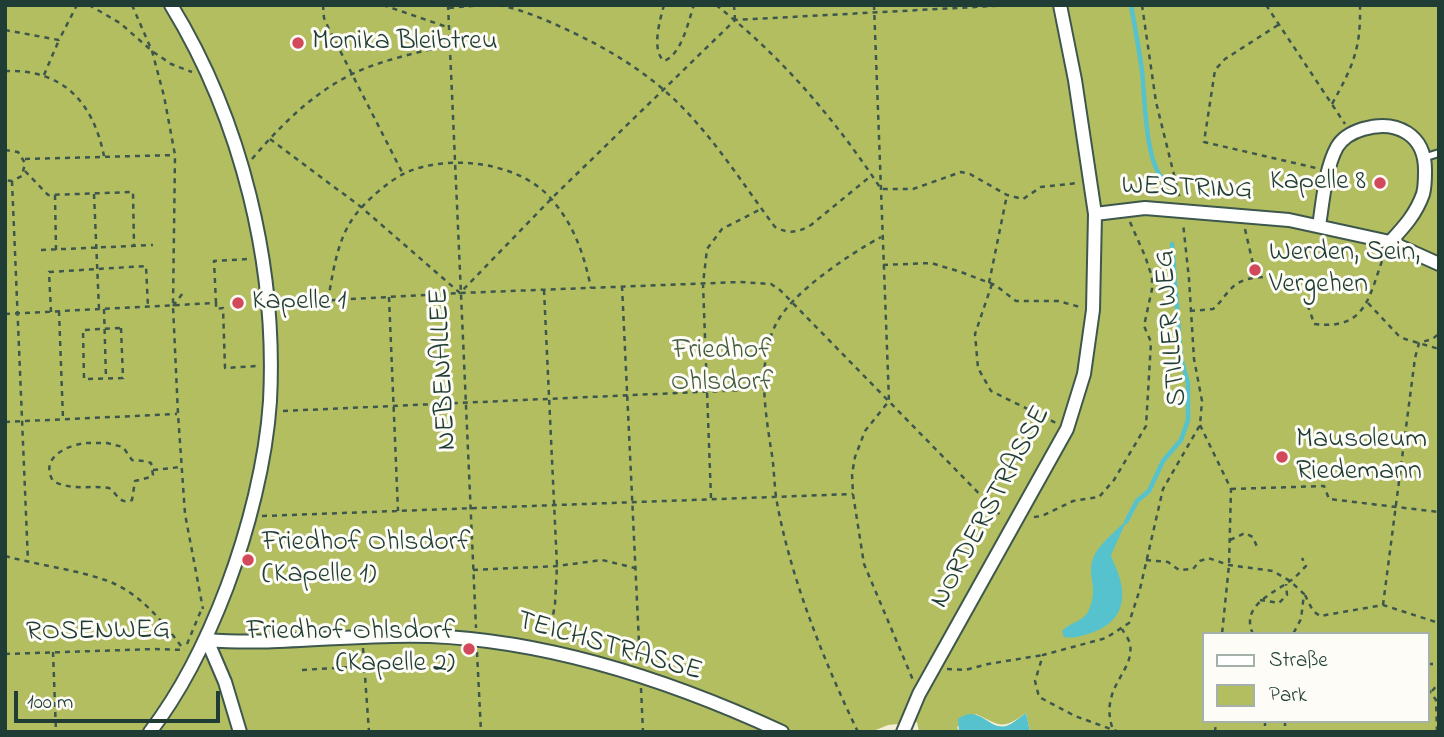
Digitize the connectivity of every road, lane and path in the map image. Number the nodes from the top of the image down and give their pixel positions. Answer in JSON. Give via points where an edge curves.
{"nodes":[{"id":1,"x":77,"y":5,"type":"edge"},
{"id":2,"x":89,"y":5,"type":"edge"},
{"id":3,"x":131,"y":5,"type":"edge"},
{"id":4,"x":172,"y":5,"type":"edge"},
{"id":5,"x":323,"y":5,"type":"edge"},
{"id":6,"x":383,"y":5,"type":"edge"},
{"id":7,"x":481,"y":5,"type":"edge"},
{"id":8,"x":499,"y":5,"type":"edge"},
{"id":9,"x":664,"y":5,"type":"edge"},
{"id":10,"x":694,"y":5,"type":"edge"},
{"id":11,"x":716,"y":5,"type":"edge"},
{"id":12,"x":734,"y":5,"type":"edge"},
{"id":13,"x":874,"y":5,"type":"edge"},
{"id":14,"x":1012,"y":5,"type":"edge"},
{"id":15,"x":1060,"y":5,"type":"edge"},
{"id":16,"x":1142,"y":5,"type":"edge"},
{"id":17,"x":1266,"y":5,"type":"edge"},
{"id":18,"x":1360,"y":5,"type":"edge"},
{"id":19,"x":448,"y":6,"type":"edge"},
{"id":20,"x":951,"y":7,"type":"edge"},
{"id":21,"x":874,"y":12,"type":"junction"},
{"id":22,"x":734,"y":20,"type":"junction"},
{"id":23,"x":1278,"y":24,"type":"junction"},
{"id":24,"x":447,"y":27,"type":"junction"},
{"id":25,"x":5,"y":30,"type":"edge"},
{"id":26,"x":59,"y":40,"type":"junction"},
{"id":27,"x":449,"y":45,"type":"junction"},
{"id":28,"x":152,"y":51,"type":"junction"},
{"id":29,"x":5,"y":71,"type":"edge"},
{"id":30,"x":352,"y":74,"type":"junction"},
{"id":31,"x":44,"y":76,"type":"junction"},
{"id":32,"x":210,"y":81,"type":"junction"},
{"id":33,"x":664,"y":89,"type":"junction"},
{"id":34,"x":1332,"y":104,"type":"junction"},
{"id":35,"x":1350,"y":133,"type":"junction"},
{"id":36,"x":270,"y":139,"type":"junction"},
{"id":37,"x":5,"y":150,"type":"edge"},
{"id":38,"x":1439,"y":153,"type":"edge"},
{"id":39,"x":175,"y":155,"type":"junction"},
{"id":40,"x":104,"y":156,"type":"junction"},
{"id":41,"x":1426,"y":157,"type":"junction"},
{"id":42,"x":25,"y":159,"type":"junction"},
{"id":43,"x":454,"y":162,"type":"junction"},
{"id":44,"x":243,"y":169,"type":"junction"},
{"id":45,"x":24,"y":171,"type":"junction"},
{"id":46,"x":1329,"y":171,"type":"junction"},
{"id":47,"x":403,"y":174,"type":"junction"},
{"id":48,"x":872,"y":175,"type":"junction"},
{"id":49,"x":5,"y":180,"type":"edge"},
{"id":50,"x":12,"y":181,"type":"junction"},
{"id":51,"x":1090,"y":182,"type":"junction"},
{"id":52,"x":881,"y":189,"type":"junction"},
{"id":53,"x":94,"y":194,"type":"junction"},
{"id":54,"x":55,"y":195,"type":"junction"},
{"id":55,"x":1007,"y":195,"type":"junction"},
{"id":56,"x":552,"y":198,"type":"junction"},
{"id":57,"x":361,"y":207,"type":"junction"},
{"id":58,"x":761,"y":209,"type":"junction"},
{"id":59,"x":1126,"y":210,"type":"junction"},
{"id":60,"x":1182,"y":210,"type":"junction"},
{"id":61,"x":1094,"y":214,"type":"junction"},
{"id":62,"x":1242,"y":215,"type":"junction"},
{"id":63,"x":1319,"y":226,"type":"junction"},
{"id":64,"x":881,"y":237,"type":"junction"},
{"id":65,"x":1390,"y":242,"type":"junction"},
{"id":66,"x":153,"y":245,"type":"dead end"},
{"id":67,"x":134,"y":246,"type":"junction"},
{"id":68,"x":96,"y":248,"type":"junction"},
{"id":69,"x":41,"y":250,"type":"dead end"},
{"id":70,"x":57,"y":250,"type":"junction"},
{"id":71,"x":261,"y":258,"type":"junction"},
{"id":72,"x":1439,"y":264,"type":"edge"},
{"id":73,"x":883,"y":265,"type":"junction"},
{"id":74,"x":97,"y":269,"type":"junction"},
{"id":75,"x":1256,"y":278,"type":"junction"},
{"id":76,"x":703,"y":284,"type":"junction"},
{"id":77,"x":991,"y":284,"type":"junction"},
{"id":78,"x":622,"y":286,"type":"junction"},
{"id":79,"x":590,"y":288,"type":"junction"},
{"id":80,"x":544,"y":290,"type":"junction"},
{"id":81,"x":183,"y":293,"type":"dead end"},
{"id":82,"x":460,"y":293,"type":"junction"},
{"id":83,"x":389,"y":297,"type":"junction"},
{"id":84,"x":328,"y":300,"type":"junction"},
{"id":85,"x":215,"y":303,"type":"junction"},
{"id":86,"x":267,"y":303,"type":"junction"},
{"id":87,"x":792,"y":303,"type":"junction"},
{"id":88,"x":1368,"y":303,"type":"junction"},
{"id":89,"x":173,"y":306,"type":"junction"},
{"id":90,"x":148,"y":307,"type":"junction"},
{"id":91,"x":102,"y":309,"type":"junction"},
{"id":92,"x":1093,"y":310,"type":"junction"},
{"id":93,"x":1190,"y":310,"type":"junction"},
{"id":94,"x":60,"y":311,"type":"junction"},
{"id":95,"x":51,"y":312,"type":"junction"},
{"id":96,"x":19,"y":313,"type":"junction"},
{"id":97,"x":5,"y":314,"type":"edge"},
{"id":98,"x":105,"y":329,"type":"junction"},
{"id":99,"x":1439,"y":334,"type":"edge"},
{"id":100,"x":1419,"y":342,"type":"junction"},
{"id":101,"x":1439,"y":349,"type":"edge"},
{"id":102,"x":271,"y":366,"type":"junction"},
{"id":103,"x":106,"y":378,"type":"junction"},
{"id":104,"x":765,"y":389,"type":"junction"},
{"id":105,"x":707,"y":391,"type":"junction"},
{"id":106,"x":627,"y":394,"type":"junction"},
{"id":107,"x":548,"y":398,"type":"junction"},
{"id":108,"x":889,"y":401,"type":"junction"},
{"id":109,"x":466,"y":402,"type":"junction"},
{"id":110,"x":393,"y":406,"type":"junction"},
{"id":111,"x":268,"y":412,"type":"junction"},
{"id":112,"x":178,"y":414,"type":"junction"},
{"id":113,"x":63,"y":419,"type":"junction"},
{"id":114,"x":24,"y":421,"type":"junction"},
{"id":115,"x":5,"y":422,"type":"edge"},
{"id":116,"x":1200,"y":425,"type":"junction"},
{"id":117,"x":1067,"y":429,"type":"junction"},
{"id":118,"x":181,"y":467,"type":"junction"},
{"id":119,"x":153,"y":470,"type":"junction"},
{"id":120,"x":1231,"y":489,"type":"junction"},
{"id":121,"x":853,"y":494,"type":"junction"},
{"id":122,"x":776,"y":497,"type":"junction"},
{"id":123,"x":711,"y":499,"type":"junction"},
{"id":124,"x":632,"y":502,"type":"junction"},
{"id":125,"x":553,"y":505,"type":"junction"},
{"id":126,"x":1396,"y":507,"type":"junction"},
{"id":127,"x":471,"y":508,"type":"junction"},
{"id":128,"x":398,"y":511,"type":"junction"},
{"id":129,"x":1439,"y":512,"type":"edge"},
{"id":130,"x":250,"y":516,"type":"junction"},
{"id":131,"x":1014,"y":523,"type":"junction"},
{"id":132,"x":1230,"y":540,"type":"junction"},
{"id":133,"x":1257,"y":547,"type":"dead end"},
{"id":134,"x":5,"y":556,"type":"edge"},
{"id":135,"x":1302,"y":558,"type":"dead end"},
{"id":136,"x":1146,"y":560,"type":"junction"},
{"id":137,"x":29,"y":562,"type":"junction"},
{"id":138,"x":1229,"y":565,"type":"junction"},
{"id":139,"x":557,"y":566,"type":"junction"},
{"id":140,"x":635,"y":568,"type":"junction"},
{"id":141,"x":473,"y":570,"type":"junction"},
{"id":142,"x":1288,"y":582,"type":"junction"},
{"id":143,"x":1304,"y":594,"type":"junction"},
{"id":144,"x":1260,"y":600,"type":"junction"},
{"id":145,"x":203,"y":605,"type":"junction"},
{"id":146,"x":1383,"y":605,"type":"junction"},
{"id":147,"x":204,"y":617,"type":"dead end"},
{"id":148,"x":1439,"y":623,"type":"edge"},
{"id":149,"x":1122,"y":629,"type":"junction"},
{"id":150,"x":1222,"y":632,"type":"edge"},
{"id":151,"x":1252,"y":632,"type":"edge"},
{"id":152,"x":1294,"y":632,"type":"edge"},
{"id":153,"x":361,"y":636,"type":"junction"},
{"id":154,"x":476,"y":639,"type":"junction"},
{"id":155,"x":207,"y":640,"type":"junction"},
{"id":156,"x":184,"y":650,"type":"junction"},
{"id":157,"x":547,"y":651,"type":"junction"},
{"id":158,"x":53,"y":652,"type":"junction"},
{"id":159,"x":5,"y":654,"type":"edge"},
{"id":160,"x":1043,"y":655,"type":"junction"},
{"id":161,"x":366,"y":666,"type":"junction"},
{"id":162,"x":934,"y":667,"type":"junction"},
{"id":163,"x":302,"y":670,"type":"dead end"},
{"id":164,"x":640,"y":677,"type":"junction"},
{"id":165,"x":1439,"y":683,"type":"edge"},
{"id":166,"x":1430,"y":691,"type":"edge"},
{"id":167,"x":919,"y":694,"type":"junction"},
{"id":168,"x":1112,"y":727,"type":"junction"},
{"id":169,"x":56,"y":732,"type":"edge"},
{"id":170,"x":150,"y":732,"type":"edge"},
{"id":171,"x":240,"y":732,"type":"edge"},
{"id":172,"x":369,"y":732,"type":"edge"},
{"id":173,"x":481,"y":732,"type":"edge"},
{"id":174,"x":643,"y":732,"type":"edge"},
{"id":175,"x":782,"y":732,"type":"edge"},
{"id":176,"x":858,"y":732,"type":"edge"},
{"id":177,"x":903,"y":732,"type":"edge"},
{"id":178,"x":1119,"y":732,"type":"edge"},
{"id":179,"x":1437,"y":732,"type":"edge"}],
"edges":[{"from":1,"to":26,"type":"path"},
{"from":2,"to":28,"type":"path","via":[[120,23]]},
{"from":3,"to":28,"type":"path"},
{"from":4,"to":32,"type":"street"},
{"from":5,"to":30,"type":"path","via":[[324,18]]},
{"from":6,"to":24,"type":"path"},
{"from":7,"to":19,"type":"path"},
{"from":8,"to":33,"type":"path","via":[[590,41]]},
{"from":9,"to":10,"type":"path","via":[[658,44],[664,61],[677,47]]},
{"from":11,"to":22,"type":"path"},
{"from":12,"to":22,"type":"path"},
{"from":13,"to":21,"type":"path"},
{"from":14,"to":20,"type":"path"},
{"from":15,"to":51,"type":"street","name":"NORDERSTRASSE"},
{"from":16,"to":60,"type":"path","name":"STILLER WEG","via":[[1156,102]]},
{"from":17,"to":23,"type":"path"},
{"from":18,"to":34,"type":"path","via":[[1360,42]]},
{"from":19,"to":24,"type":"path","name":"NEBENALLEE"},
{"from":20,"to":21,"type":"path"},
{"from":21,"to":22,"type":"path"},
{"from":21,"to":52,"type":"path"},
{"from":22,"to":33,"type":"path"},
{"from":22,"to":48,"type":"path","via":[[792,74]]},
{"from":23,"to":34,"type":"path"},
{"from":23,"to":46,"type":"path","via":[[1215,70],[1204,142]]},
{"from":24,"to":27,"type":"path","name":"NEBENALLEE"},
{"from":25,"to":26,"type":"path"},
{"from":26,"to":31,"type":"path"},
{"from":27,"to":30,"type":"path"},
{"from":27,"to":43,"type":"path","name":"NEBENALLEE"},
{"from":28,"to":32,"type":"path"},
{"from":28,"to":39,"type":"path"},
{"from":29,"to":31,"type":"path"},
{"from":30,"to":36,"type":"path","via":[[319,93]]},
{"from":30,"to":47,"type":"path"},
{"from":31,"to":40,"type":"path","via":[[85,105]]},
{"from":32,"to":44,"type":"street"},
{"from":33,"to":56,"type":"path"},
{"from":33,"to":58,"type":"path","via":[[721,153]]},
{"from":34,"to":35,"type":"path"},
{"from":35,"to":41,"type":"street","via":[[1395,126],[1420,144]]},
{"from":35,"to":46,"type":"street","via":[[1338,146]]},
{"from":36,"to":44,"type":"path"},
{"from":36,"to":57,"type":"path"},
{"from":37,"to":42,"type":"path","via":[[18,152]]},
{"from":38,"to":41,"type":"lane"},
{"from":39,"to":40,"type":"path"},
{"from":39,"to":89,"type":"path"},
{"from":40,"to":42,"type":"path"},
{"from":41,"to":65,"type":"street","via":[[1424,191],[1411,219]]},
{"from":42,"to":45,"type":"path"},
{"from":43,"to":47,"type":"path"},
{"from":43,"to":56,"type":"path","via":[[491,165],[522,177]]},
{"from":43,"to":82,"type":"path","name":"NEBENALLEE"},
{"from":44,"to":71,"type":"street"},
{"from":45,"to":50,"type":"path"},
{"from":45,"to":54,"type":"path","via":[[48,195]]},
{"from":46,"to":63,"type":"street"},
{"from":47,"to":57,"type":"path"},
{"from":48,"to":52,"type":"path"},
{"from":48,"to":58,"type":"path","via":[[799,231],[786,233],[775,227]]},
{"from":49,"to":50,"type":"path"},
{"from":50,"to":96,"type":"path"},
{"from":51,"to":55,"type":"path","via":[[1041,187],[1023,199]]},
{"from":51,"to":61,"type":"street","name":"NORDERSTRASSE"},
{"from":52,"to":55,"type":"path","via":[[913,189],[961,172]]},
{"from":52,"to":64,"type":"path"},
{"from":53,"to":54,"type":"path"},
{"from":53,"to":67,"type":"path","via":[[133,192]]},
{"from":53,"to":68,"type":"path"},
{"from":54,"to":70,"type":"path"},
{"from":55,"to":77,"type":"path"},
{"from":56,"to":79,"type":"path","via":[[585,257]]},
{"from":56,"to":82,"type":"path"},
{"from":57,"to":82,"type":"path"},
{"from":57,"to":84,"type":"path","via":[[340,241]]},
{"from":58,"to":76,"type":"path","via":[[722,229],[708,249]]},
{"from":59,"to":60,"type":"street","name":"WESTRING"},
{"from":59,"to":61,"type":"street","name":"WESTRING"},
{"from":59,"to":131,"type":"path","via":[[1152,277],[1144,326],[1151,342],[1146,426],[1099,497],[1073,501]]},
{"from":60,"to":62,"type":"street","name":"WESTRING"},
{"from":60,"to":93,"type":"path","name":"STILLER WEG"},
{"from":61,"to":92,"type":"street","name":"NORDERSTRASSE"},
{"from":62,"to":63,"type":"street","name":"WESTRING"},
{"from":62,"to":75,"type":"path"},
{"from":63,"to":65,"type":"street","name":"WESTRING"},
{"from":64,"to":73,"type":"path"},
{"from":64,"to":87,"type":"path","via":[[852,252]]},
{"from":65,"to":72,"type":"street","name":"WESTRING"},
{"from":65,"to":88,"type":"path"},
{"from":66,"to":67,"type":"path"},
{"from":67,"to":68,"type":"path"},
{"from":68,"to":70,"type":"path"},
{"from":68,"to":74,"type":"path"},
{"from":69,"to":70,"type":"path"},
{"from":71,"to":85,"type":"path","via":[[214,261]]},
{"from":71,"to":86,"type":"street"},
{"from":73,"to":77,"type":"path","via":[[931,263]]},
{"from":73,"to":108,"type":"path"},
{"from":74,"to":90,"type":"path","via":[[146,266]]},
{"from":74,"to":91,"type":"path"},
{"from":74,"to":95,"type":"path","via":[[49,272]]},
{"from":75,"to":88,"type":"path","via":[[1275,279],[1296,290],[1314,324],[1355,319]]},
{"from":75,"to":93,"type":"path","via":[[1236,285],[1213,309]]},
{"from":76,"to":78,"type":"path"},
{"from":76,"to":87,"type":"path","via":[[771,284]]},
{"from":76,"to":105,"type":"path"},
{"from":77,"to":92,"type":"path","via":[[1016,301],[1058,301]]},
{"from":77,"to":117,"type":"path","via":[[975,334],[978,368],[992,391]]},
{"from":78,"to":79,"type":"path"},
{"from":78,"to":106,"type":"path"},
{"from":79,"to":80,"type":"path"},
{"from":80,"to":82,"type":"path"},
{"from":80,"to":107,"type":"path"},
{"from":81,"to":89,"type":"path"},
{"from":82,"to":83,"type":"path"},
{"from":82,"to":109,"type":"path","name":"NEBENALLEE"},
{"from":83,"to":84,"type":"path"},
{"from":83,"to":110,"type":"path"},
{"from":84,"to":86,"type":"path"},
{"from":85,"to":89,"type":"path"},
{"from":85,"to":102,"type":"path","via":[[216,309],[223,308],[225,368]]},
{"from":86,"to":102,"type":"street"},
{"from":87,"to":104,"type":"path","via":[[776,324],[768,350]]},
{"from":87,"to":108,"type":"path"},
{"from":88,"to":100,"type":"path","via":[[1398,335]]},
{"from":89,"to":90,"type":"path"},
{"from":89,"to":112,"type":"path"},
{"from":90,"to":91,"type":"path"},
{"from":91,"to":94,"type":"path"},
{"from":91,"to":98,"type":"path"},
{"from":92,"to":117,"type":"street","name":"NORDERSTRASSE","via":[[1084,374]]},
{"from":93,"to":116,"type":"path","name":"STILLER WEG","via":[[1202,401]]},
{"from":94,"to":95,"type":"path"},
{"from":94,"to":113,"type":"path"},
{"from":95,"to":96,"type":"path"},
{"from":96,"to":97,"type":"path"},
{"from":96,"to":114,"type":"path"},
{"from":98,"to":103,"type":"path"},
{"from":98,"to":103,"type":"path","via":[[121,328],[123,365],[123,378]]},
{"from":98,"to":103,"type":"path","via":[[83,330],[83,342],[85,379]]},
{"from":99,"to":100,"type":"path"},
{"from":100,"to":101,"type":"path"},
{"from":100,"to":126,"type":"path"},
{"from":102,"to":111,"type":"street"},
{"from":104,"to":105,"type":"path"},
{"from":104,"to":122,"type":"path"},
{"from":105,"to":106,"type":"path"},
{"from":105,"to":123,"type":"path"},
{"from":106,"to":107,"type":"path"},
{"from":106,"to":124,"type":"path"},
{"from":107,"to":109,"type":"path"},
{"from":107,"to":125,"type":"path"},
{"from":108,"to":121,"type":"path","via":[[865,431],[855,457]]},
{"from":108,"to":131,"type":"path"},
{"from":109,"to":110,"type":"path"},
{"from":109,"to":127,"type":"path","name":"NEBENALLEE"},
{"from":110,"to":111,"type":"path"},
{"from":110,"to":128,"type":"path"},
{"from":111,"to":130,"type":"street"},
{"from":112,"to":113,"type":"path"},
{"from":112,"to":118,"type":"path"},
{"from":113,"to":114,"type":"path"},
{"from":114,"to":115,"type":"path"},
{"from":114,"to":137,"type":"path"},
{"from":116,"to":120,"type":"path"},
{"from":116,"to":136,"type":"path","name":"STILLER WEG","via":[[1163,489]]},
{"from":117,"to":131,"type":"street","name":"NORDERSTRASSE"},
{"from":118,"to":119,"type":"path"},
{"from":118,"to":145,"type":"path"},
{"from":119,"to":119,"type":"path","via":[[149,462],[132,460],[119,445],[86,443],[57,453],[50,476],[67,487],[109,488],[125,502],[132,500],[135,481],[151,477]]},
{"from":120,"to":126,"type":"path","via":[[1324,486],[1329,499]]},
{"from":120,"to":132,"type":"path"},
{"from":121,"to":122,"type":"path"},
{"from":121,"to":167,"type":"path","via":[[864,564]]},
{"from":122,"to":123,"type":"path"},
{"from":122,"to":176,"type":"path","via":[[811,622]]},
{"from":123,"to":124,"type":"path"},
{"from":124,"to":125,"type":"path"},
{"from":124,"to":140,"type":"path"},
{"from":125,"to":127,"type":"path"},
{"from":125,"to":139,"type":"path"},
{"from":126,"to":129,"type":"path"},
{"from":126,"to":146,"type":"path"},
{"from":127,"to":128,"type":"path"},
{"from":127,"to":141,"type":"path","name":"NEBENALLEE"},
{"from":128,"to":130,"type":"path"},
{"from":130,"to":155,"type":"street"},
{"from":131,"to":162,"type":"street","name":"NORDERSTRASSE"},
{"from":132,"to":133,"type":"path","via":[[1245,533]]},
{"from":132,"to":138,"type":"path"},
{"from":134,"to":137,"type":"path"},
{"from":135,"to":142,"type":"path","via":[[1306,566]]},
{"from":136,"to":138,"type":"path","via":[[1168,562],[1179,569],[1193,569],[1208,558]]},
{"from":136,"to":149,"type":"path","name":"STILLER WEG","via":[[1129,623]]},
{"from":137,"to":156,"type":"path","via":[[107,580],[164,622]]},
{"from":138,"to":142,"type":"path","via":[[1273,571]]},
{"from":138,"to":150,"type":"path"},
{"from":139,"to":140,"type":"path","via":[[602,561]]},
{"from":139,"to":141,"type":"path"},
{"from":139,"to":157,"type":"path"},
{"from":140,"to":164,"type":"path"},
{"from":141,"to":154,"type":"path","name":"NEBENALLEE"},
{"from":142,"to":143,"type":"path"},
{"from":142,"to":144,"type":"path"},
{"from":142,"to":144,"type":"path","via":[[1287,595],[1279,603]]},
{"from":143,"to":146,"type":"path","via":[[1320,616]]},
{"from":143,"to":152,"type":"path"},
{"from":144,"to":151,"type":"path","via":[[1249,626]]},
{"from":145,"to":147,"type":"path"},
{"from":145,"to":156,"type":"path","name":"ROSENWEG"},
{"from":146,"to":148,"type":"path"},
{"from":149,"to":160,"type":"path","via":[[1106,638]]},
{"from":149,"to":168,"type":"path","via":[[1130,645],[1126,667],[1112,690],[1108,713]]},
{"from":153,"to":154,"type":"street","name":"TEICHSTRASSE"},
{"from":153,"to":155,"type":"street","name":"TEICHSTRASSE","via":[[244,643]]},
{"from":153,"to":161,"type":"path"},
{"from":154,"to":157,"type":"street","name":"TEICHSTRASSE"},
{"from":154,"to":173,"type":"path","name":"NEBENALLEE"},
{"from":155,"to":170,"type":"street"},
{"from":155,"to":171,"type":"street"},
{"from":156,"to":158,"type":"path","name":"ROSENWEG"},
{"from":157,"to":164,"type":"street","name":"TEICHSTRASSE"},
{"from":158,"to":159,"type":"path","name":"ROSENWEG"},
{"from":158,"to":169,"type":"path"},
{"from":160,"to":162,"type":"path","via":[[965,670]]},
{"from":160,"to":168,"type":"path","via":[[1035,681],[1039,697],[1074,716]]},
{"from":161,"to":163,"type":"path"},
{"from":161,"to":172,"type":"path"},
{"from":162,"to":167,"type":"street","name":"NORDERSTRASSE"},
{"from":164,"to":174,"type":"path"},
{"from":164,"to":175,"type":"street","name":"TEICHSTRASSE"},
{"from":165,"to":166,"type":"path"},
{"from":166,"to":179,"type":"path","via":[[1436,699]]},
{"from":167,"to":177,"type":"street","name":"NORDERSTRASSE"},
{"from":168,"to":178,"type":"path"}]}
